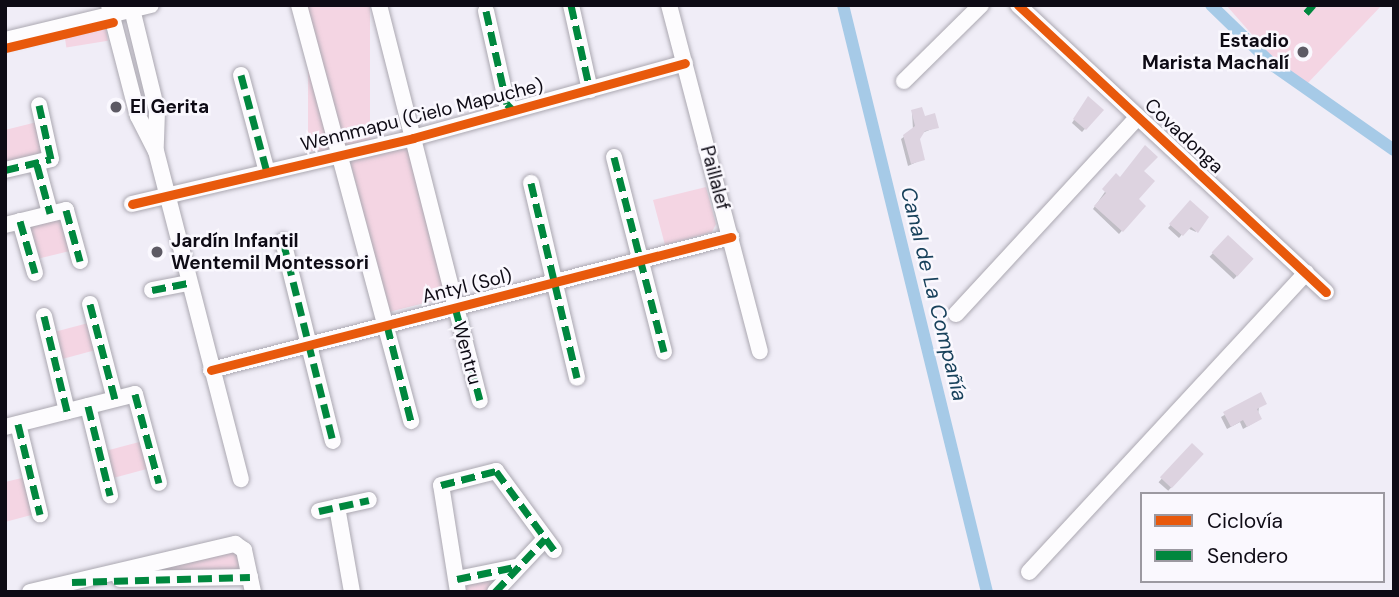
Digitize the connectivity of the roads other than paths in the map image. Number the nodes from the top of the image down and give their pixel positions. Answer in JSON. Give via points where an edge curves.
{"nodes":[{"id":1,"x":151,"y":5,"type":"edge"},
{"id":2,"x":299,"y":5,"type":"edge"},
{"id":3,"x":379,"y":5,"type":"edge"},
{"id":4,"x":570,"y":5,"type":"edge"},
{"id":5,"x":669,"y":5,"type":"edge"},
{"id":6,"x":981,"y":5,"type":"edge"},
{"id":7,"x":1018,"y":5,"type":"edge"},
{"id":8,"x":131,"y":7,"type":"edge"},
{"id":9,"x":110,"y":10,"type":"edge"},
{"id":10,"x":485,"y":11,"type":"dead end"},
{"id":11,"x":5,"y":40,"type":"edge"},
{"id":12,"x":685,"y":63,"type":"junction"},
{"id":13,"x":241,"y":75,"type":"dead end"},
{"id":14,"x":904,"y":81,"type":"dead end"},
{"id":15,"x":590,"y":90,"type":"junction"},
{"id":16,"x":39,"y":105,"type":"dead end"},
{"id":17,"x":513,"y":110,"type":"junction"},
{"id":18,"x":1138,"y":117,"type":"junction"},
{"id":19,"x":413,"y":138,"type":"junction"},
{"id":20,"x":156,"y":150,"type":"junction"},
{"id":21,"x":342,"y":155,"type":"junction"},
{"id":22,"x":614,"y":157,"type":"dead end"},
{"id":23,"x":37,"y":165,"type":"junction"},
{"id":24,"x":5,"y":170,"type":"edge"},
{"id":25,"x":267,"y":172,"type":"junction"},
{"id":26,"x":531,"y":183,"type":"dead end"},
{"id":27,"x":167,"y":196,"type":"junction"},
{"id":28,"x":132,"y":204,"type":"dead end"},
{"id":29,"x":58,"y":211,"type":"junction"},
{"id":30,"x":13,"y":223,"type":"edge"},
{"id":31,"x":731,"y":237,"type":"junction"},
{"id":32,"x":283,"y":241,"type":"dead end"},
{"id":33,"x":641,"y":260,"type":"junction"},
{"id":34,"x":80,"y":261,"type":"dead end"},
{"id":35,"x":35,"y":273,"type":"dead end"},
{"id":36,"x":1306,"y":273,"type":"junction"},
{"id":37,"x":554,"y":282,"type":"junction"},
{"id":38,"x":189,"y":283,"type":"junction"},
{"id":39,"x":152,"y":290,"type":"dead end"},
{"id":40,"x":1326,"y":292,"type":"dead end"},
{"id":41,"x":90,"y":304,"type":"dead end"},
{"id":42,"x":455,"y":307,"type":"junction"},
{"id":43,"x":956,"y":314,"type":"dead end"},
{"id":44,"x":44,"y":316,"type":"dead end"},
{"id":45,"x":387,"y":325,"type":"junction"},
{"id":46,"x":310,"y":346,"type":"junction"},
{"id":47,"x":760,"y":351,"type":"dead end"},
{"id":48,"x":664,"y":352,"type":"dead end"},
{"id":49,"x":211,"y":370,"type":"junction"},
{"id":50,"x":577,"y":379,"type":"dead end"},
{"id":51,"x":115,"y":399,"type":"junction"},
{"id":52,"x":480,"y":400,"type":"dead end"},
{"id":53,"x":88,"y":406,"type":"junction"},
{"id":54,"x":67,"y":411,"type":"junction"},
{"id":55,"x":411,"y":421,"type":"dead end"},
{"id":56,"x":12,"y":426,"type":"edge"},
{"id":57,"x":333,"y":441,"type":"dead end"},
{"id":58,"x":241,"y":479,"type":"dead end"},
{"id":59,"x":159,"y":483,"type":"dead end"},
{"id":60,"x":110,"y":495,"type":"dead end"},
{"id":61,"x":369,"y":500,"type":"dead end"},
{"id":62,"x":337,"y":507,"type":"junction"},
{"id":63,"x":319,"y":512,"type":"dead end"},
{"id":64,"x":40,"y":514,"type":"dead end"},
{"id":65,"x":516,"y":567,"type":"junction"},
{"id":66,"x":1029,"y":572,"type":"dead end"},
{"id":67,"x":72,"y":582,"type":"junction"},
{"id":68,"x":252,"y":584,"type":"edge"},
{"id":69,"x":457,"y":585,"type":"edge"},
{"id":70,"x":31,"y":592,"type":"edge"},
{"id":71,"x":352,"y":592,"type":"edge"},
{"id":72,"x":495,"y":592,"type":"edge"}],
"edges":[{"from":1,"to":8,"type":"street"},
{"from":2,"to":21,"type":"street"},
{"from":3,"to":19,"type":"street","name":"Wentru"},
{"from":4,"to":15,"type":"street"},
{"from":5,"to":12,"type":"street","name":"Paillalef"},
{"from":6,"to":14,"type":"street"},
{"from":7,"to":18,"type":"street","name":"Covadonga"},
{"from":8,"to":9,"type":"street"},
{"from":8,"to":20,"type":"street","via":[[156,111]]},
{"from":9,"to":11,"type":"street"},
{"from":9,"to":20,"type":"street","via":[[138,116]]},
{"from":10,"to":17,"type":"street","via":[[507,104]]},
{"from":12,"to":15,"type":"street","name":"Wennmapu (Cielo Mapuche)"},
{"from":12,"to":31,"type":"street","name":"Paillalef"},
{"from":13,"to":25,"type":"street"},
{"from":15,"to":17,"type":"street","name":"Wennmapu (Cielo Mapuche)"},
{"from":16,"to":23,"type":"street","via":[[51,159]]},
{"from":17,"to":19,"type":"street","name":"Wennmapu (Cielo Mapuche)"},
{"from":18,"to":36,"type":"street","name":"Covadonga"},
{"from":18,"to":43,"type":"street"},
{"from":19,"to":21,"type":"street","name":"Wennmapu (Cielo Mapuche)"},
{"from":19,"to":42,"type":"street","name":"Wentru"},
{"from":20,"to":27,"type":"street"},
{"from":21,"to":25,"type":"street","name":"Wennmapu (Cielo Mapuche)"},
{"from":21,"to":45,"type":"street"},
{"from":22,"to":33,"type":"street"},
{"from":23,"to":24,"type":"street"},
{"from":23,"to":29,"type":"street"},
{"from":25,"to":27,"type":"street","name":"Wennmapu (Cielo Mapuche)"},
{"from":26,"to":37,"type":"street"},
{"from":27,"to":28,"type":"street","name":"Wennmapu (Cielo Mapuche)"},
{"from":27,"to":38,"type":"street"},
{"from":29,"to":30,"type":"street"},
{"from":29,"to":34,"type":"street"},
{"from":30,"to":35,"type":"street"},
{"from":31,"to":33,"type":"street","name":"Antyl (Sol)"},
{"from":31,"to":47,"type":"street","name":"Paillalef"},
{"from":32,"to":46,"type":"street"},
{"from":33,"to":37,"type":"street","name":"Antyl (Sol)"},
{"from":33,"to":48,"type":"street"},
{"from":36,"to":40,"type":"street","name":"Covadonga"},
{"from":36,"to":66,"type":"street"},
{"from":37,"to":42,"type":"street","name":"Antyl (Sol)"},
{"from":37,"to":50,"type":"street"},
{"from":38,"to":39,"type":"street"},
{"from":38,"to":49,"type":"street"},
{"from":41,"to":51,"type":"street"},
{"from":42,"to":45,"type":"street","name":"Antyl (Sol)"},
{"from":42,"to":52,"type":"street","name":"Wentru"},
{"from":44,"to":54,"type":"street"},
{"from":45,"to":46,"type":"street","name":"Antyl (Sol)"},
{"from":45,"to":55,"type":"street"},
{"from":46,"to":49,"type":"street","name":"Antyl (Sol)"},
{"from":46,"to":57,"type":"street"},
{"from":49,"to":58,"type":"street"},
{"from":51,"to":53,"type":"street"},
{"from":51,"to":59,"type":"street","via":[[135,394]]},
{"from":53,"to":54,"type":"street"},
{"from":53,"to":60,"type":"street"},
{"from":54,"to":56,"type":"street"},
{"from":56,"to":64,"type":"street"},
{"from":61,"to":62,"type":"street"},
{"from":62,"to":63,"type":"street"},
{"from":62,"to":71,"type":"street"},
{"from":65,"to":69,"type":"street"},
{"from":65,"to":69,"type":"street","via":[[550,544],[496,471],[442,485]]},
{"from":65,"to":72,"type":"street"},
{"from":67,"to":68,"type":"street"},
{"from":67,"to":68,"type":"street","via":[[235,544],[244,550]]},
{"from":67,"to":70,"type":"street"}]}
